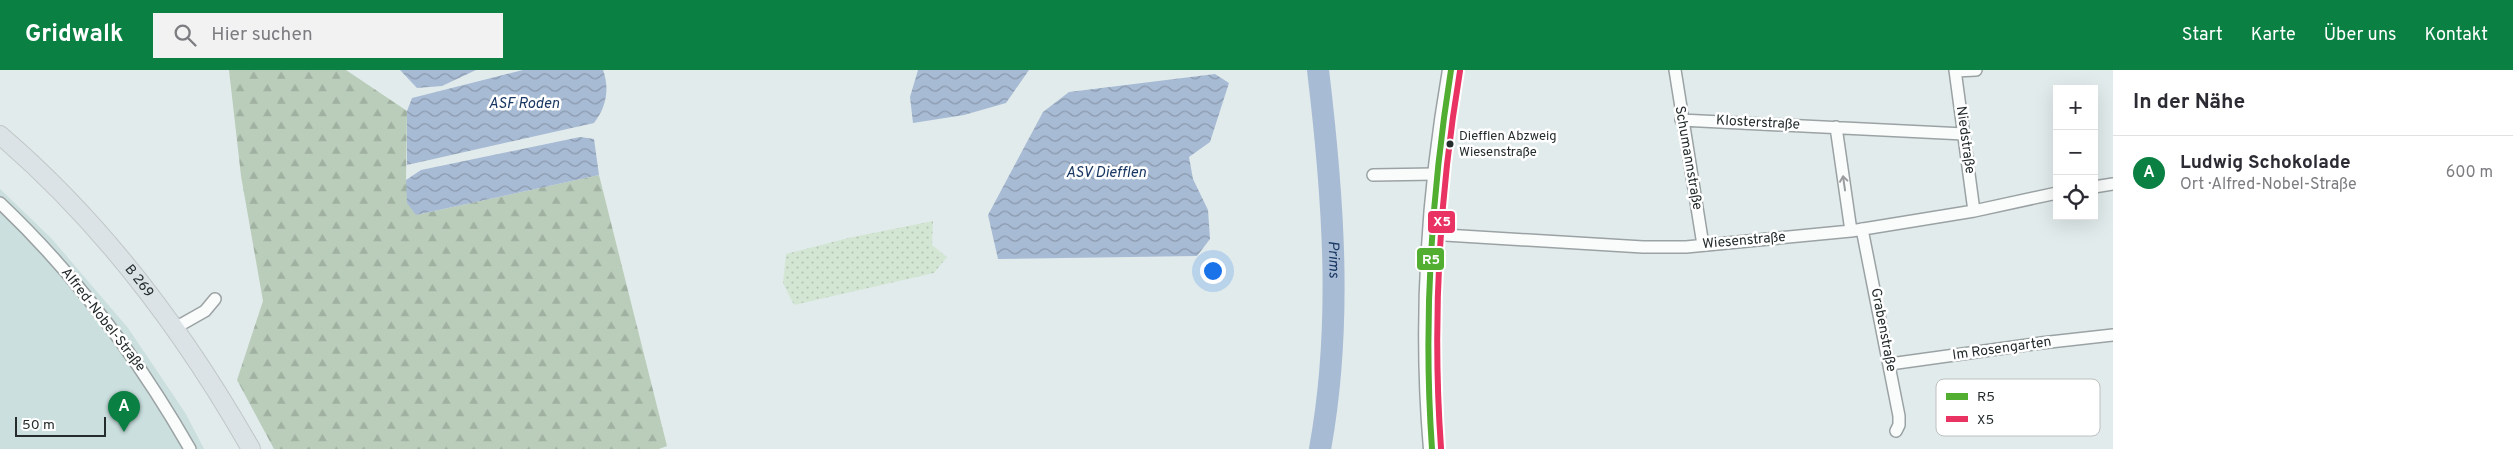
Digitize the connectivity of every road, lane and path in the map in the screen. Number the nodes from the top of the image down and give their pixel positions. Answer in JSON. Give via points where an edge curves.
{"nodes":[{"id":1,"x":1450,"y":70,"type":"edge"},
{"id":2,"x":1674,"y":70,"type":"edge"},
{"id":3,"x":1955,"y":70,"type":"edge"},
{"id":4,"x":1976,"y":70,"type":"edge"},
{"id":5,"x":1681,"y":120,"type":"junction"},
{"id":6,"x":1836,"y":127,"type":"junction"},
{"id":7,"x":0,"y":134,"type":"edge"},
{"id":8,"x":1964,"y":134,"type":"junction"},
{"id":9,"x":1435,"y":174,"type":"junction"},
{"id":10,"x":1373,"y":175,"type":"dead end"},
{"id":11,"x":2113,"y":184,"type":"edge"},
{"id":12,"x":2098,"y":186,"type":"edge"},
{"id":13,"x":2053,"y":194,"type":"edge"},
{"id":14,"x":0,"y":203,"type":"edge"},
{"id":15,"x":1974,"y":211,"type":"junction"},
{"id":16,"x":1857,"y":230,"type":"junction"},
{"id":17,"x":1429,"y":234,"type":"junction"},
{"id":18,"x":1703,"y":245,"type":"junction"},
{"id":19,"x":215,"y":299,"type":"dead end"},
{"id":20,"x":175,"y":328,"type":"junction"},
{"id":21,"x":2113,"y":335,"type":"edge"},
{"id":22,"x":1890,"y":364,"type":"junction"},
{"id":23,"x":1896,"y":431,"type":"dead end"},
{"id":24,"x":190,"y":449,"type":"edge"},
{"id":25,"x":252,"y":449,"type":"edge"},
{"id":26,"x":1432,"y":449,"type":"edge"}],
"edges":[{"from":1,"to":9,"type":"main road"},
{"from":2,"to":5,"type":"street","name":"Schumannstraße"},
{"from":3,"to":4,"type":"street"},
{"from":3,"to":8,"type":"street","name":"Niedstraße"},
{"from":5,"to":6,"type":"street","name":"Klosterstraße"},
{"from":5,"to":18,"type":"street","name":"Schumannstraße"},
{"from":6,"to":8,"type":"street","name":"Klosterstraße"},
{"from":16,"to":6,"type":"street","one_way":true},
{"from":7,"to":20,"type":"main road","name":"B 269","number":"B 269","via":[[38,167],[100,232],[140,279]]},
{"from":8,"to":15,"type":"street","name":"Niedstraße"},
{"from":9,"to":10,"type":"street"},
{"from":9,"to":17,"type":"main road"},
{"from":11,"to":12,"type":"street"},
{"from":13,"to":15,"type":"street","name":"Wiesenstraße"},
{"from":14,"to":24,"type":"street","name":"Alfred-Nobel-Straße","via":[[51,254],[110,325]]},
{"from":15,"to":16,"type":"street","name":"Wiesenstraße"},
{"from":16,"to":18,"type":"street","name":"Wiesenstraße"},
{"from":16,"to":22,"type":"street","name":"Grabenstraße"},
{"from":17,"to":18,"type":"street","name":"Wiesenstraße","via":[[1643,247]]},
{"from":17,"to":26,"type":"main road","via":[[1426,342]]},
{"from":19,"to":20,"type":"street","via":[[205,311]]},
{"from":20,"to":25,"type":"main road","name":"B 269","number":"B 269"},
{"from":21,"to":22,"type":"street","name":"Im Rosengarten"},
{"from":22,"to":23,"type":"street","name":"Grabenstraße","via":[[1899,416]]}]}
